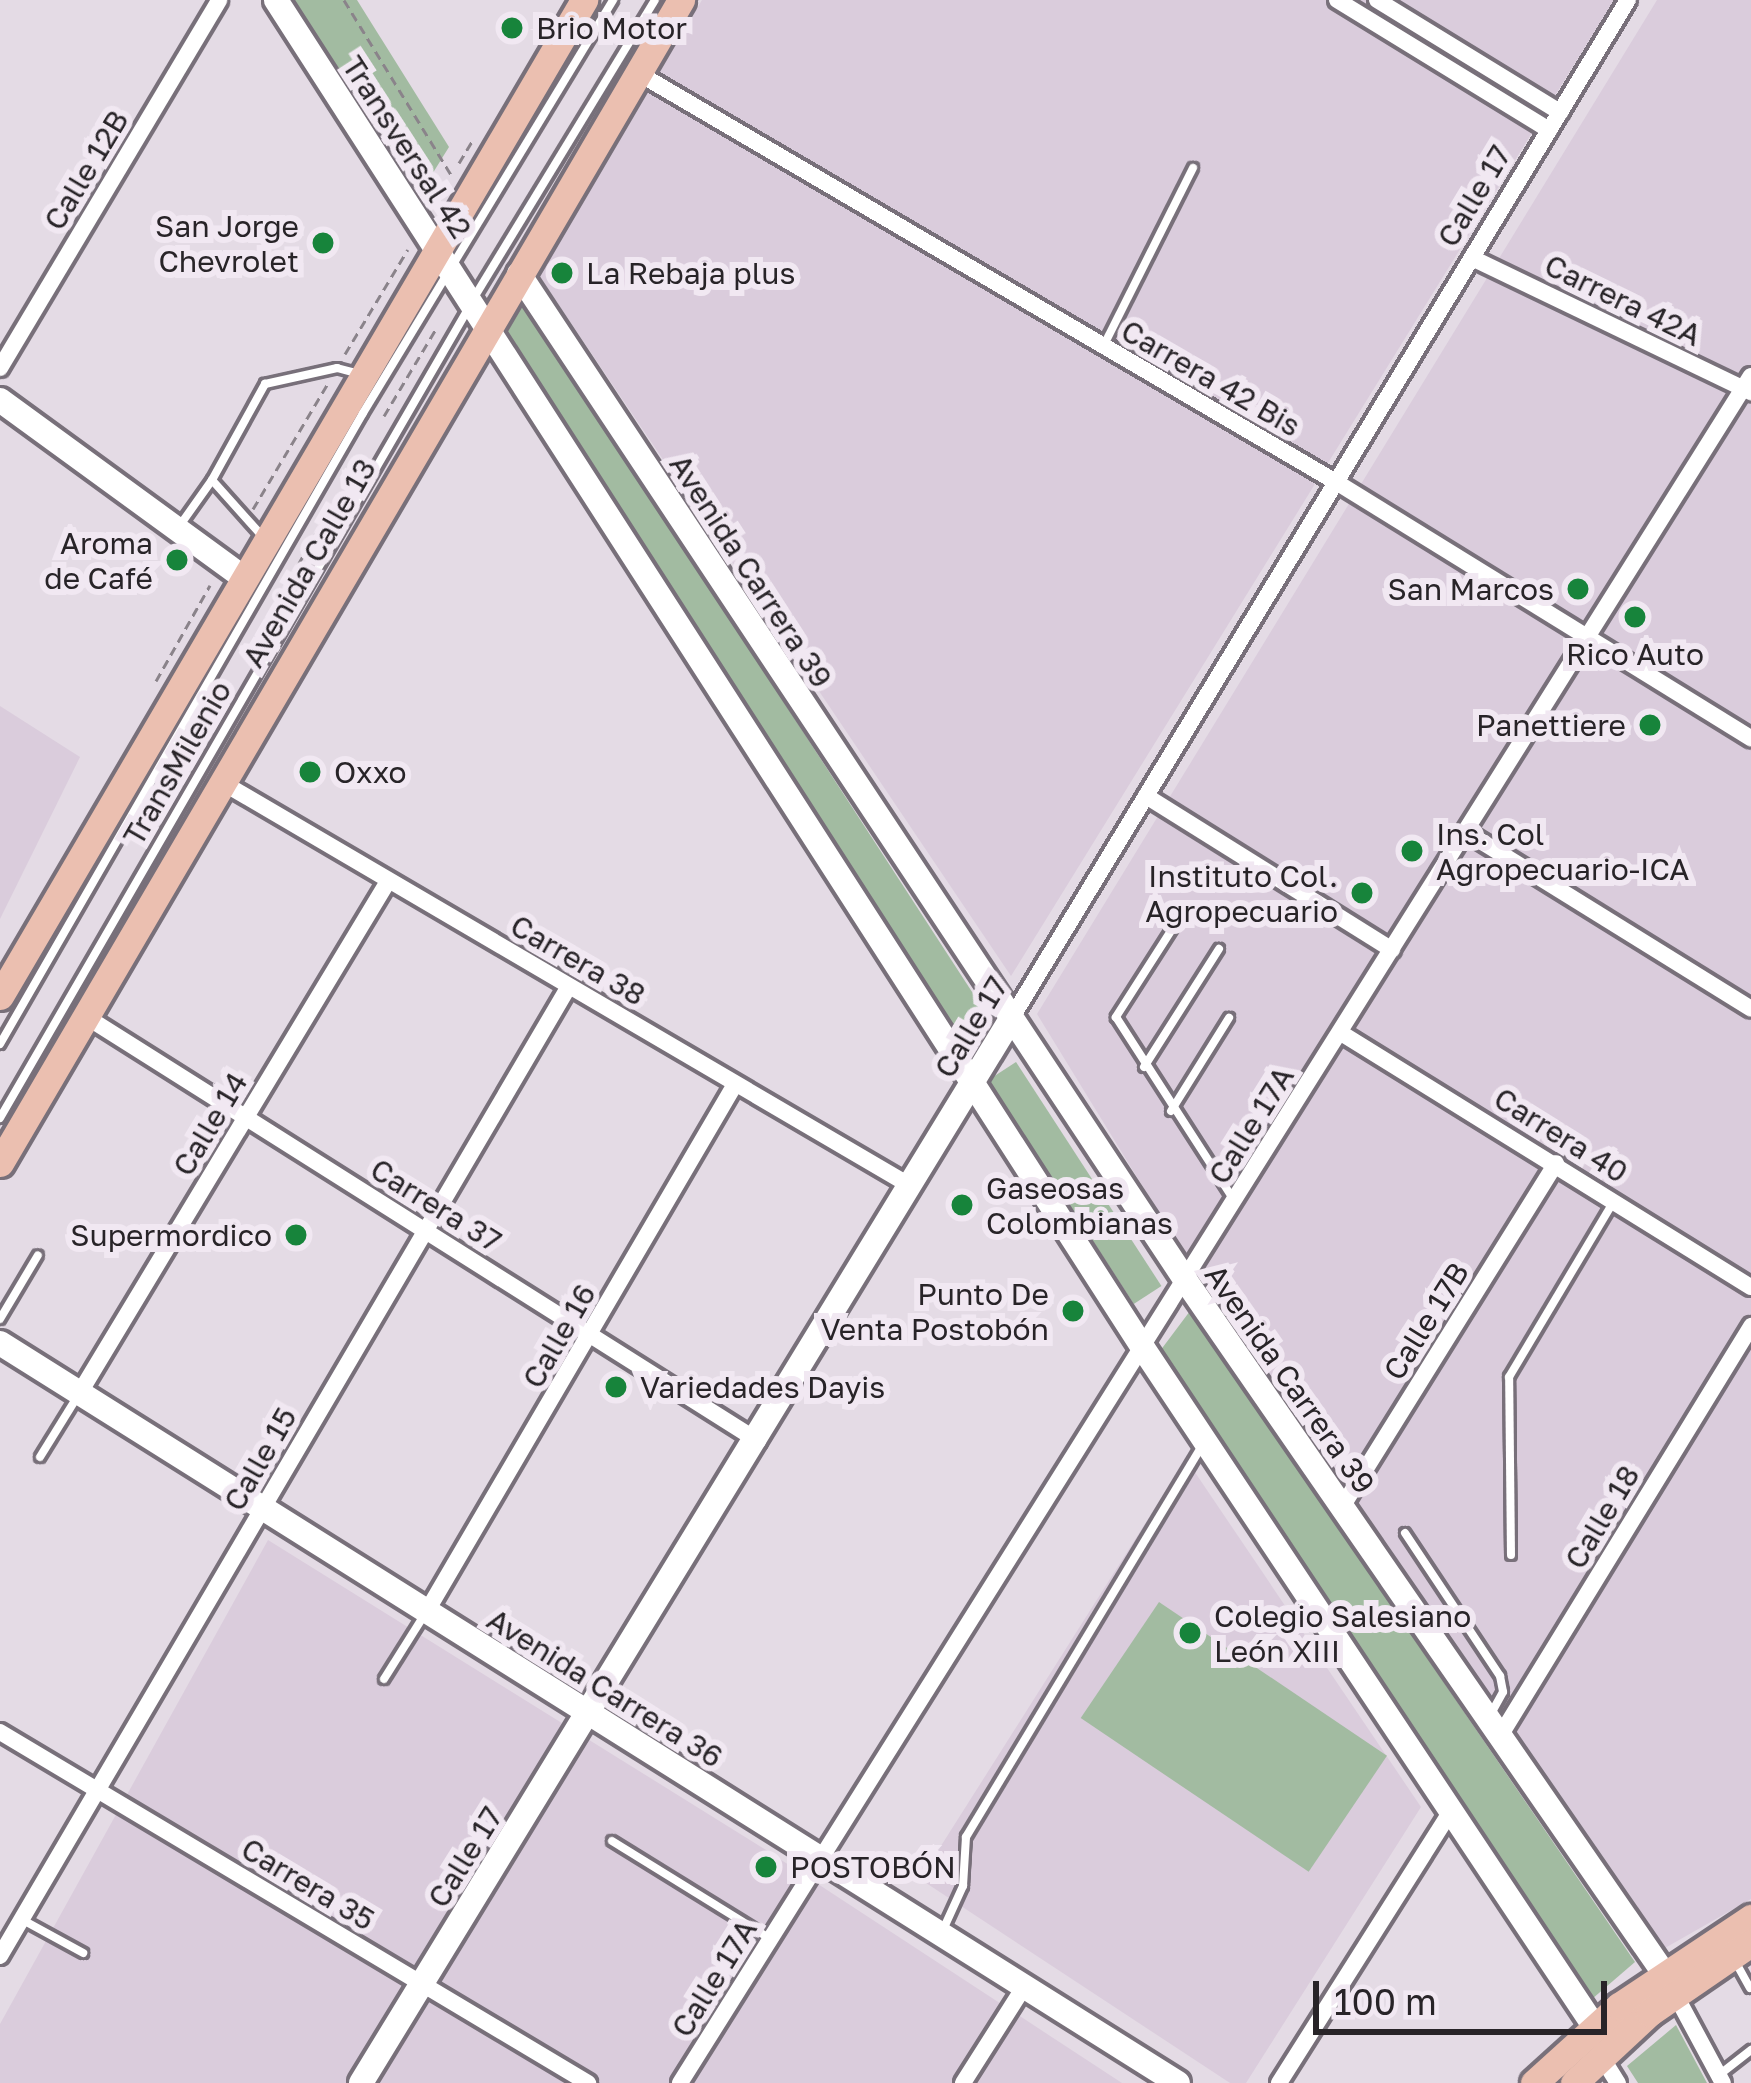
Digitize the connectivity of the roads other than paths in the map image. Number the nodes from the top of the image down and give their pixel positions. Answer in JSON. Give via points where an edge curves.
{"nodes":[{"id":1,"x":218,"y":0,"type":"edge"},
{"id":2,"x":276,"y":0,"type":"edge"},
{"id":3,"x":584,"y":0,"type":"edge"},
{"id":4,"x":613,"y":0,"type":"edge"},
{"id":5,"x":655,"y":0,"type":"edge"},
{"id":6,"x":681,"y":0,"type":"edge"},
{"id":7,"x":1338,"y":0,"type":"edge"},
{"id":8,"x":1377,"y":0,"type":"edge"},
{"id":9,"x":1628,"y":0,"type":"edge"},
{"id":10,"x":638,"y":74,"type":"junction"},
{"id":11,"x":1560,"y":112,"type":"junction"},
{"id":12,"x":1549,"y":130,"type":"junction"},
{"id":13,"x":1193,"y":168,"type":"dead end"},
{"id":14,"x":444,"y":257,"type":"junction"},
{"id":15,"x":1472,"y":257,"type":"junction"},
{"id":16,"x":519,"y":274,"type":"junction"},
{"id":17,"x":472,"y":302,"type":"junction"},
{"id":18,"x":487,"y":327,"type":"junction"},
{"id":19,"x":1103,"y":346,"type":"junction"},
{"id":20,"x":0,"y":368,"type":"edge"},
{"id":21,"x":360,"y":375,"type":"junction"},
{"id":22,"x":1748,"y":385,"type":"edge"},
{"id":23,"x":0,"y":400,"type":"edge"},
{"id":24,"x":212,"y":480,"type":"junction"},
{"id":25,"x":1336,"y":482,"type":"junction"},
{"id":26,"x":177,"y":530,"type":"junction"},
{"id":27,"x":264,"y":538,"type":"junction"},
{"id":28,"x":241,"y":576,"type":"junction"},
{"id":29,"x":1587,"y":638,"type":"junction"},
{"id":30,"x":1751,"y":738,"type":"edge"},
{"id":31,"x":220,"y":781,"type":"junction"},
{"id":32,"x":1146,"y":796,"type":"junction"},
{"id":33,"x":1466,"y":832,"type":"junction"},
{"id":34,"x":387,"y":883,"type":"junction"},
{"id":35,"x":1177,"y":923,"type":"dead end"},
{"id":36,"x":1219,"y":949,"type":"dead end"},
{"id":37,"x":1393,"y":950,"type":"junction"},
{"id":38,"x":4,"y":982,"type":"edge"},
{"id":39,"x":568,"y":988,"type":"junction"},
{"id":40,"x":1751,"y":1009,"type":"edge"},
{"id":41,"x":85,"y":1016,"type":"junction"},
{"id":42,"x":1229,"y":1018,"type":"dead end"},
{"id":43,"x":1011,"y":1019,"type":"junction"},
{"id":44,"x":1341,"y":1033,"type":"junction"},
{"id":45,"x":0,"y":1044,"type":"edge"},
{"id":46,"x":1144,"y":1067,"type":"junction"},
{"id":47,"x":971,"y":1083,"type":"junction"},
{"id":48,"x":734,"y":1086,"type":"junction"},
{"id":49,"x":1171,"y":1111,"type":"junction"},
{"id":50,"x":245,"y":1117,"type":"junction"},
{"id":51,"x":0,"y":1118,"type":"edge"},
{"id":52,"x":0,"y":1163,"type":"edge"},
{"id":53,"x":1556,"y":1163,"type":"junction"},
{"id":54,"x":909,"y":1185,"type":"junction"},
{"id":55,"x":1615,"y":1200,"type":"junction"},
{"id":56,"x":1235,"y":1202,"type":"junction"},
{"id":57,"x":421,"y":1228,"type":"junction"},
{"id":58,"x":38,"y":1255,"type":"dead end"},
{"id":59,"x":1186,"y":1281,"type":"junction"},
{"id":60,"x":1751,"y":1287,"type":"edge"},
{"id":61,"x":0,"y":1319,"type":"edge"},
{"id":62,"x":1751,"y":1326,"type":"edge"},
{"id":63,"x":592,"y":1336,"type":"junction"},
{"id":64,"x":0,"y":1343,"type":"edge"},
{"id":65,"x":1143,"y":1348,"type":"junction"},
{"id":66,"x":79,"y":1394,"type":"junction"},
{"id":67,"x":758,"y":1441,"type":"junction"},
{"id":68,"x":1205,"y":1442,"type":"junction"},
{"id":69,"x":40,"y":1457,"type":"dead end"},
{"id":70,"x":1342,"y":1507,"type":"junction"},
{"id":71,"x":263,"y":1510,"type":"junction"},
{"id":72,"x":1405,"y":1533,"type":"dead end"},
{"id":73,"x":1511,"y":1555,"type":"dead end"},
{"id":74,"x":427,"y":1611,"type":"junction"},
{"id":75,"x":384,"y":1679,"type":"dead end"},
{"id":76,"x":589,"y":1713,"type":"junction"},
{"id":77,"x":1494,"y":1727,"type":"junction"},
{"id":78,"x":0,"y":1732,"type":"edge"},
{"id":79,"x":96,"y":1789,"type":"junction"},
{"id":80,"x":1450,"y":1812,"type":"junction"},
{"id":81,"x":612,"y":1841,"type":"dead end"},
{"id":82,"x":820,"y":1860,"type":"junction"},
{"id":83,"x":1751,"y":1918,"type":"edge"},
{"id":84,"x":21,"y":1919,"type":"junction"},
{"id":85,"x":940,"y":1935,"type":"junction"},
{"id":86,"x":771,"y":1939,"type":"junction"},
{"id":87,"x":1741,"y":1949,"type":"edge"},
{"id":88,"x":83,"y":1953,"type":"dead end"},
{"id":89,"x":0,"y":1956,"type":"edge"},
{"id":90,"x":422,"y":1983,"type":"junction"},
{"id":91,"x":1669,"y":1983,"type":"junction"},
{"id":92,"x":1024,"y":1987,"type":"junction"},
{"id":93,"x":1750,"y":1988,"type":"edge"},
{"id":94,"x":1594,"y":2026,"type":"junction"},
{"id":95,"x":1751,"y":2050,"type":"edge"},
{"id":96,"x":1601,"y":2056,"type":"junction"},
{"id":97,"x":1720,"y":2079,"type":"edge"},
{"id":98,"x":361,"y":2083,"type":"edge"},
{"id":99,"x":588,"y":2083,"type":"edge"},
{"id":100,"x":680,"y":2083,"type":"edge"},
{"id":101,"x":963,"y":2083,"type":"edge"},
{"id":102,"x":1178,"y":2083,"type":"edge"},
{"id":103,"x":1279,"y":2083,"type":"edge"},
{"id":104,"x":1534,"y":2083,"type":"edge"},
{"id":105,"x":1574,"y":2083,"type":"edge"},
{"id":106,"x":1618,"y":2083,"type":"edge"}],
"edges":[{"from":1,"to":20,"type":"street","name":"Calle 12B"},
{"from":2,"to":14,"type":"street","name":"Transversal 42"},
{"from":3,"to":14,"type":"main road","name":"Avenida Calle 13","via":[[465,198]]},
{"from":4,"to":14,"type":"lane","name":"TransMilenio"},
{"from":5,"to":17,"type":"lane","name":"TransMilenio"},
{"from":6,"to":10,"type":"main road","name":"Avenida Calle 13"},
{"from":7,"to":12,"type":"street"},
{"from":8,"to":11,"type":"street"},
{"from":9,"to":11,"type":"street","name":"Calle 17"},
{"from":10,"to":16,"type":"main road","name":"Avenida Calle 13"},
{"from":10,"to":19,"type":"street","name":"Carrera 42 Bis"},
{"from":11,"to":12,"type":"street","name":"Calle 17"},
{"from":12,"to":15,"type":"street","name":"Calle 17"},
{"from":13,"to":19,"type":"lane"},
{"from":14,"to":17,"type":"street","name":"Transversal 42"},
{"from":14,"to":21,"type":"main road","name":"Avenida Calle 13"},
{"from":14,"to":45,"type":"lane","name":"TransMilenio"},
{"from":15,"to":22,"type":"street","name":"Carrera 42A"},
{"from":15,"to":25,"type":"street","name":"Calle 17"},
{"from":16,"to":18,"type":"main road","name":"Avenida Calle 13"},
{"from":16,"to":43,"type":"street","name":"Avenida Carrera 39"},
{"from":17,"to":18,"type":"street","name":"Transversal 42"},
{"from":17,"to":51,"type":"lane","name":"TransMilenio"},
{"from":18,"to":31,"type":"main road","name":"Avenida Calle 13"},
{"from":18,"to":47,"type":"street"},
{"from":19,"to":25,"type":"street","name":"Carrera 42 Bis"},
{"from":21,"to":24,"type":"lane","via":[[338,368],[273,378]]},
{"from":21,"to":27,"type":"main road","name":"Avenida Calle 13"},
{"from":22,"to":29,"type":"street","name":"Calle 17A"},
{"from":23,"to":26,"type":"street"},
{"from":24,"to":26,"type":"lane"},
{"from":24,"to":27,"type":"lane"},
{"from":25,"to":29,"type":"street","name":"Carrera 42 Bis"},
{"from":25,"to":32,"type":"street","name":"Calle 17"},
{"from":26,"to":28,"type":"street"},
{"from":27,"to":28,"type":"main road","name":"Avenida Calle 13"},
{"from":28,"to":38,"type":"main road","name":"Avenida Calle 13"},
{"from":29,"to":30,"type":"street","name":"Carrera 42 Bis"},
{"from":29,"to":33,"type":"street","name":"Calle 17A"},
{"from":31,"to":34,"type":"street","name":"Carrera 38"},
{"from":31,"to":41,"type":"main road","name":"Avenida Calle 13"},
{"from":32,"to":37,"type":"street"},
{"from":32,"to":43,"type":"street","name":"Calle 17"},
{"from":33,"to":37,"type":"street","name":"Calle 17A"},
{"from":33,"to":40,"type":"street"},
{"from":34,"to":39,"type":"street","name":"Carrera 38"},
{"from":34,"to":50,"type":"street","name":"Calle 14"},
{"from":35,"to":46,"type":"lane","via":[[1116,1006]]},
{"from":36,"to":46,"type":"lane"},
{"from":37,"to":44,"type":"street","name":"Calle 17A"},
{"from":39,"to":48,"type":"street","name":"Carrera 38"},
{"from":39,"to":57,"type":"street","name":"Calle 15"},
{"from":41,"to":50,"type":"street","name":"Carrera 37"},
{"from":41,"to":52,"type":"main road","name":"Avenida Calle 13"},
{"from":42,"to":49,"type":"lane"},
{"from":43,"to":47,"type":"street","name":"Calle 17"},
{"from":43,"to":59,"type":"street","name":"Avenida Carrera 39"},
{"from":44,"to":53,"type":"street","name":"Carrera 40"},
{"from":44,"to":56,"type":"street","name":"Calle 17A"},
{"from":46,"to":49,"type":"lane"},
{"from":47,"to":54,"type":"street","name":"Calle 17"},
{"from":47,"to":65,"type":"street"},
{"from":48,"to":54,"type":"street","name":"Carrera 38"},
{"from":48,"to":63,"type":"street","name":"Calle 16"},
{"from":49,"to":56,"type":"lane"},
{"from":50,"to":57,"type":"street","name":"Carrera 37"},
{"from":50,"to":66,"type":"street","name":"Calle 14"},
{"from":53,"to":55,"type":"street","name":"Carrera 40"},
{"from":53,"to":70,"type":"street","name":"Calle 17B"},
{"from":54,"to":67,"type":"street","name":"Calle 17"},
{"from":55,"to":60,"type":"street","name":"Carrera 40"},
{"from":55,"to":73,"type":"lane","via":[[1509,1377]]},
{"from":56,"to":59,"type":"street","name":"Calle 17A"},
{"from":57,"to":63,"type":"street","name":"Carrera 37"},
{"from":57,"to":71,"type":"street","name":"Calle 15"},
{"from":58,"to":61,"type":"lane"},
{"from":59,"to":65,"type":"street","name":"Calle 17A"},
{"from":59,"to":70,"type":"street","name":"Avenida Carrera 39"},
{"from":62,"to":77,"type":"street","name":"Calle 18"},
{"from":63,"to":67,"type":"street","name":"Carrera 37"},
{"from":63,"to":74,"type":"street","name":"Calle 16"},
{"from":64,"to":66,"type":"street","name":"Avenida Carrera 36"},
{"from":65,"to":68,"type":"street"},
{"from":65,"to":82,"type":"street","name":"Calle 17A"},
{"from":66,"to":69,"type":"lane"},
{"from":66,"to":71,"type":"street","name":"Avenida Carrera 36"},
{"from":67,"to":76,"type":"street","name":"Calle 17"},
{"from":68,"to":80,"type":"street"},
{"from":68,"to":85,"type":"lane","via":[[966,1837],[963,1886]]},
{"from":70,"to":77,"type":"street","name":"Avenida Carrera 39"},
{"from":71,"to":74,"type":"street","name":"Avenida Carrera 36"},
{"from":71,"to":79,"type":"street","name":"Calle 15"},
{"from":72,"to":77,"type":"lane","via":[[1500,1676]]},
{"from":74,"to":75,"type":"lane"},
{"from":74,"to":76,"type":"street","name":"Avenida Carrera 36"},
{"from":76,"to":82,"type":"street","name":"Avenida Carrera 36"},
{"from":76,"to":90,"type":"street","name":"Calle 17"},
{"from":77,"to":91,"type":"street","name":"Avenida Carrera 39"},
{"from":78,"to":79,"type":"street","name":"Carrera 35"},
{"from":79,"to":84,"type":"street","name":"Calle 15"},
{"from":79,"to":90,"type":"street","name":"Carrera 35"},
{"from":80,"to":94,"type":"street"},
{"from":80,"to":103,"type":"street"},
{"from":81,"to":86,"type":"lane"},
{"from":82,"to":85,"type":"street","name":"Avenida Carrera 36"},
{"from":82,"to":86,"type":"street","name":"Calle 17A"},
{"from":83,"to":91,"type":"main road"},
{"from":84,"to":88,"type":"lane"},
{"from":84,"to":89,"type":"street","name":"Calle 15"},
{"from":85,"to":92,"type":"street","name":"Avenida Carrera 36"},
{"from":86,"to":100,"type":"street","name":"Calle 17A"},
{"from":87,"to":91,"type":"main road"},
{"from":87,"to":93,"type":"lane"},
{"from":90,"to":98,"type":"street","name":"Calle 17"},
{"from":90,"to":99,"type":"street","name":"Carrera 35"},
{"from":91,"to":94,"type":"main road"},
{"from":91,"to":96,"type":"main road"},
{"from":91,"to":97,"type":"street"},
{"from":92,"to":101,"type":"street"},
{"from":92,"to":102,"type":"street","name":"Avenida Carrera 36"},
{"from":94,"to":104,"type":"main road"},
{"from":95,"to":97,"type":"lane"},
{"from":96,"to":105,"type":"main road"},
{"from":96,"to":106,"type":"street"}]}
